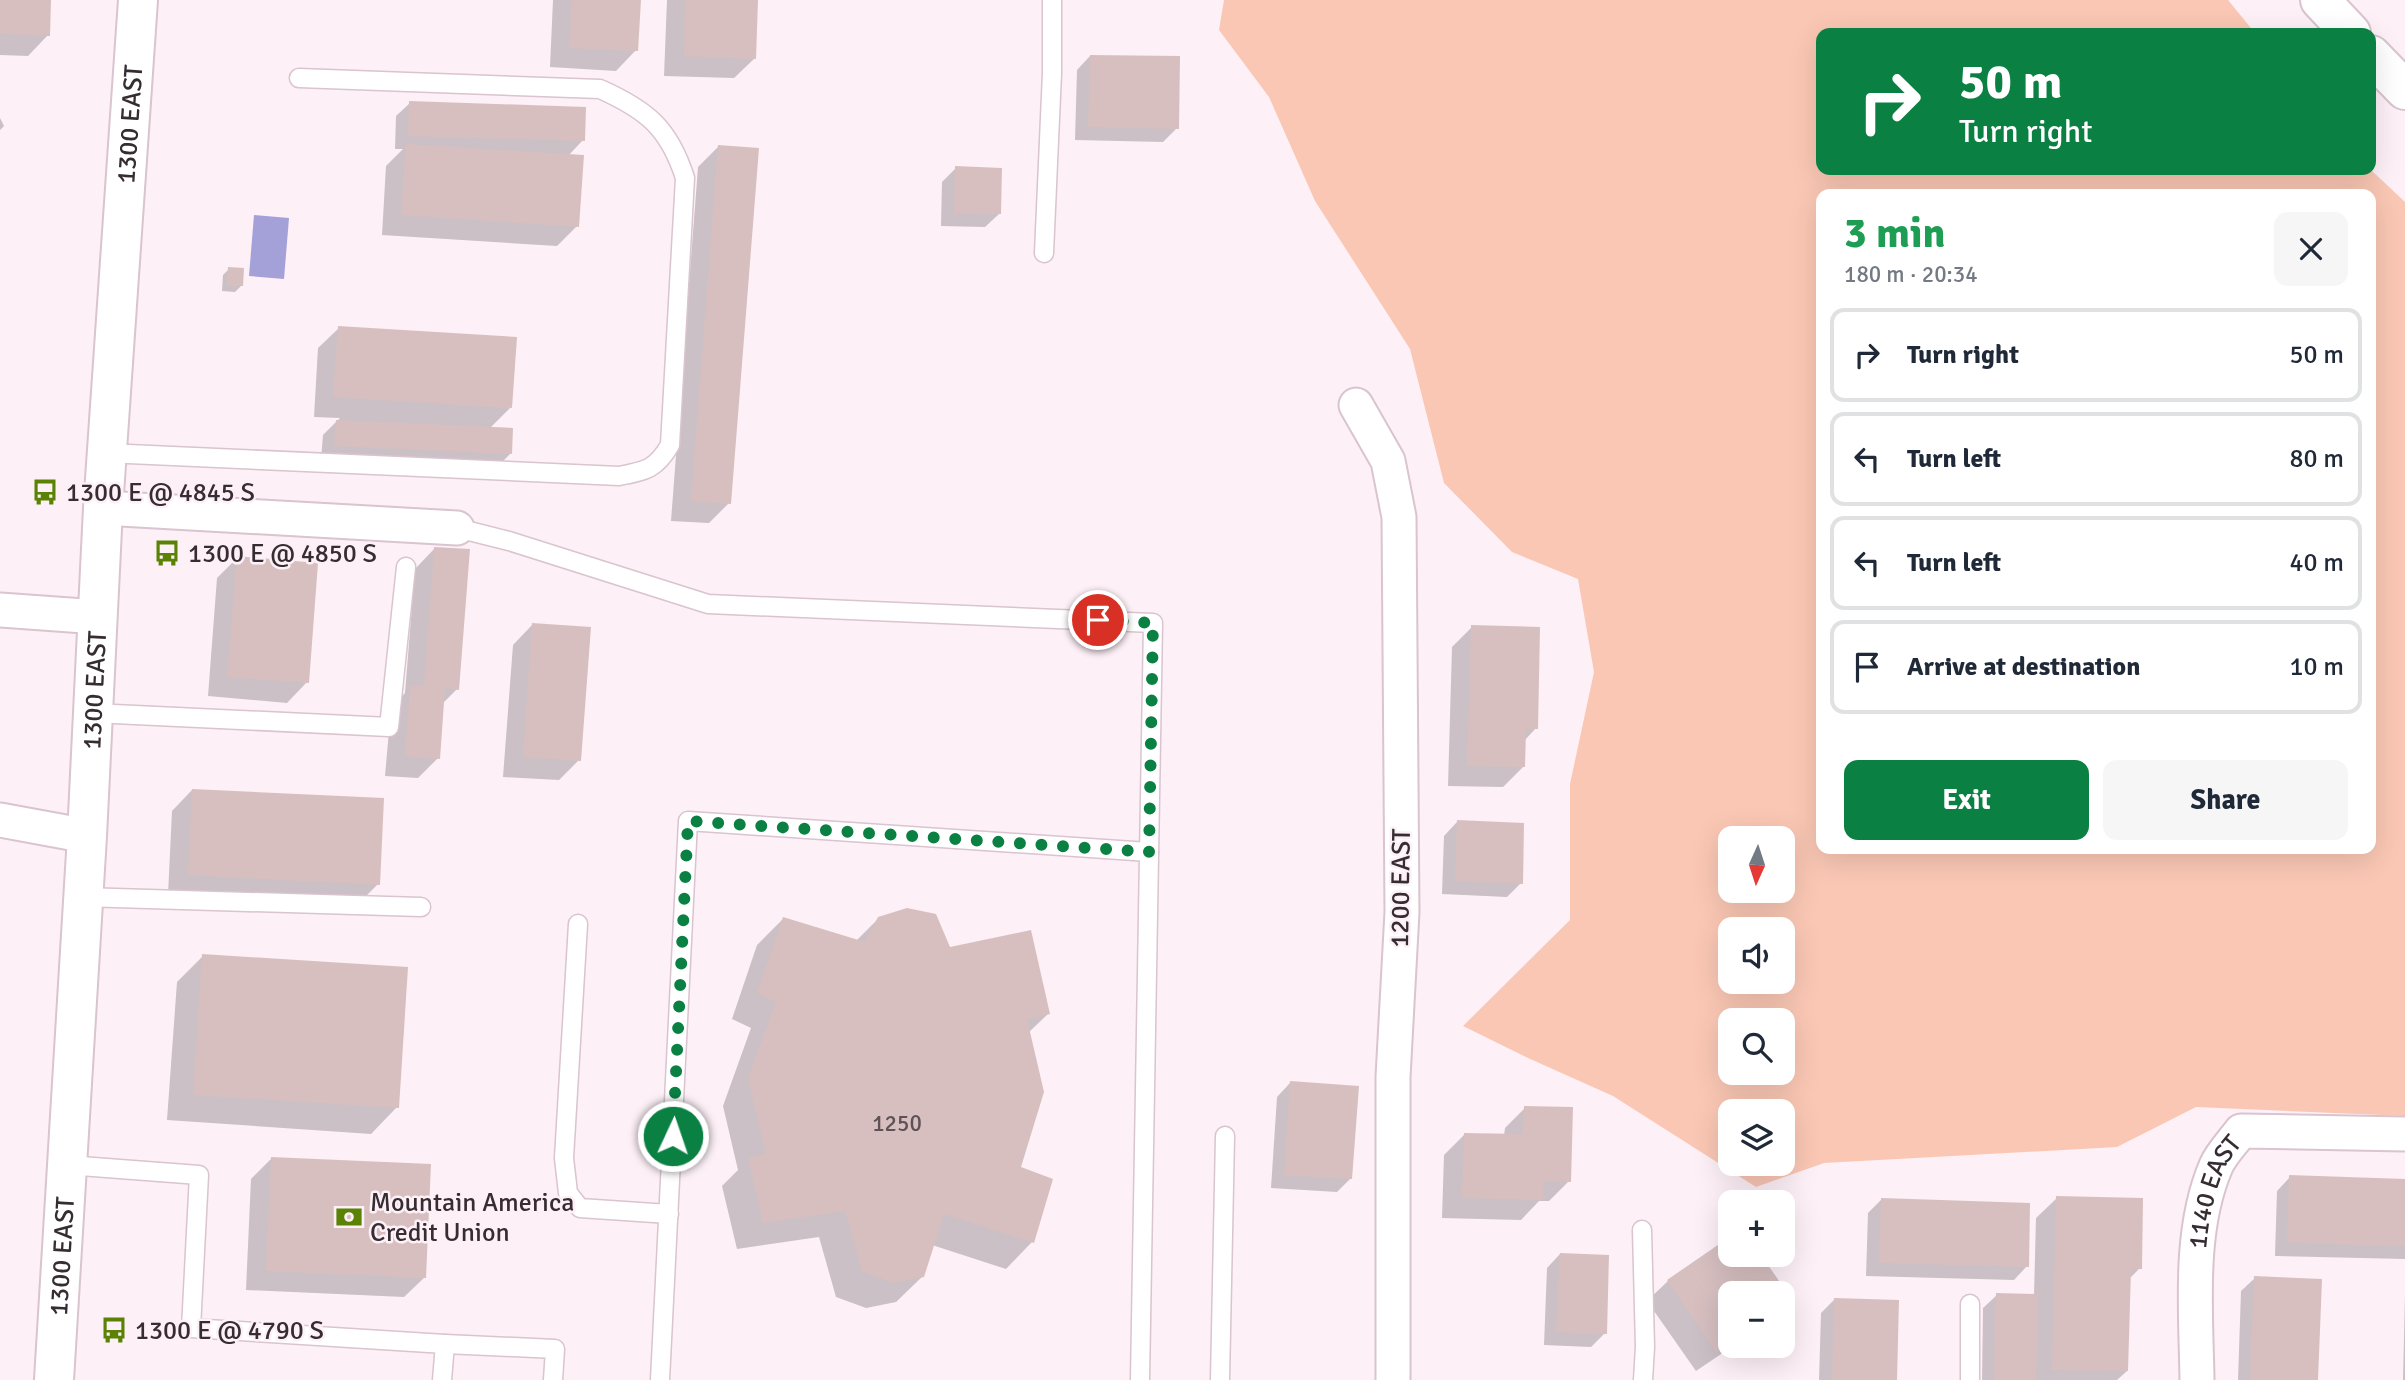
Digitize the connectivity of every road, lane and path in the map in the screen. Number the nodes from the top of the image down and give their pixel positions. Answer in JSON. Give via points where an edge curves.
{"nodes":[{"id":1,"x":138,"y":0,"type":"edge"},
{"id":2,"x":1052,"y":0,"type":"edge"},
{"id":3,"x":2320,"y":0,"type":"edge"},
{"id":4,"x":2346,"y":28,"type":"edge"},
{"id":5,"x":2376,"y":60,"type":"edge"},
{"id":6,"x":299,"y":78,"type":"dead end"},
{"id":7,"x":2405,"y":90,"type":"edge"},
{"id":8,"x":1044,"y":253,"type":"dead end"},
{"id":9,"x":1356,"y":405,"type":"dead end"},
{"id":10,"x":106,"y":453,"type":"junction"},
{"id":11,"x":103,"y":508,"type":"junction"},
{"id":12,"x":457,"y":528,"type":"joint"},
{"id":13,"x":406,"y":566,"type":"dead end"},
{"id":14,"x":0,"y":610,"type":"edge"},
{"id":15,"x":98,"y":617,"type":"junction"},
{"id":16,"x":93,"y":713,"type":"junction"},
{"id":17,"x":0,"y":820,"type":"edge"},
{"id":18,"x":87,"y":836,"type":"junction"},
{"id":19,"x":1149,"y":852,"type":"junction"},
{"id":20,"x":82,"y":897,"type":"junction"},
{"id":21,"x":421,"y":907,"type":"dead end"},
{"id":22,"x":578,"y":924,"type":"dead end"},
{"id":23,"x":2405,"y":1134,"type":"edge"},
{"id":24,"x":1225,"y":1136,"type":"dead end"},
{"id":25,"x":67,"y":1165,"type":"junction"},
{"id":26,"x":669,"y":1214,"type":"junction"},
{"id":27,"x":1642,"y":1230,"type":"dead end"},
{"id":28,"x":1970,"y":1304,"type":"dead end"},
{"id":29,"x":445,"y":1344,"type":"junction"},
{"id":30,"x":54,"y":1380,"type":"edge"},
{"id":31,"x":442,"y":1380,"type":"edge"},
{"id":32,"x":553,"y":1380,"type":"edge"},
{"id":33,"x":660,"y":1380,"type":"edge"},
{"id":34,"x":1140,"y":1380,"type":"edge"},
{"id":35,"x":1220,"y":1380,"type":"edge"},
{"id":36,"x":1393,"y":1380,"type":"edge"},
{"id":37,"x":1643,"y":1380,"type":"edge"},
{"id":38,"x":1970,"y":1380,"type":"edge"},
{"id":39,"x":2197,"y":1380,"type":"edge"}],
"edges":[{"from":1,"to":10,"type":"main road","name":"1300 EAST"},
{"from":2,"to":8,"type":"lane"},
{"from":3,"to":4,"type":"main road"},
{"from":5,"to":7,"type":"main road"},
{"from":6,"to":10,"type":"lane","via":[[600,89],[632,103],[658,126],[677,153],[685,178],[670,445],[661,460],[644,472],[619,476]]},
{"from":9,"to":36,"type":"street","name":"1200 EAST","via":[[1388,461],[1399,517],[1402,912],[1393,1077]]},
{"from":10,"to":11,"type":"main road","name":"1300 EAST"},
{"from":11,"to":12,"type":"street"},
{"from":11,"to":15,"type":"main road","name":"1300 EAST"},
{"from":12,"to":19,"type":"lane","via":[[708,604],[1153,623]]},
{"from":13,"to":16,"type":"lane","via":[[389,727]]},
{"from":14,"to":15,"type":"street"},
{"from":15,"to":16,"type":"main road","name":"1300 EAST"},
{"from":16,"to":18,"type":"main road","name":"1300 EAST"},
{"from":17,"to":18,"type":"street"},
{"from":18,"to":20,"type":"main road","name":"1300 EAST"},
{"from":19,"to":26,"type":"lane","via":[[688,821]]},
{"from":19,"to":34,"type":"lane"},
{"from":20,"to":21,"type":"lane"},
{"from":20,"to":25,"type":"main road","name":"1300 EAST"},
{"from":22,"to":26,"type":"lane","via":[[564,1158],[568,1193],[580,1208]]},
{"from":23,"to":39,"type":"street","name":"1140 EAST","via":[[2241,1131],[2216,1165],[2202,1217],[2196,1255]]},
{"from":24,"to":35,"type":"lane"},
{"from":25,"to":29,"type":"lane","via":[[199,1175],[191,1328]]},
{"from":25,"to":30,"type":"main road","name":"1300 EAST"},
{"from":26,"to":33,"type":"lane"},
{"from":27,"to":37,"type":"lane"},
{"from":28,"to":38,"type":"lane"},
{"from":29,"to":31,"type":"lane"},
{"from":29,"to":32,"type":"lane","via":[[555,1349]]}]}
